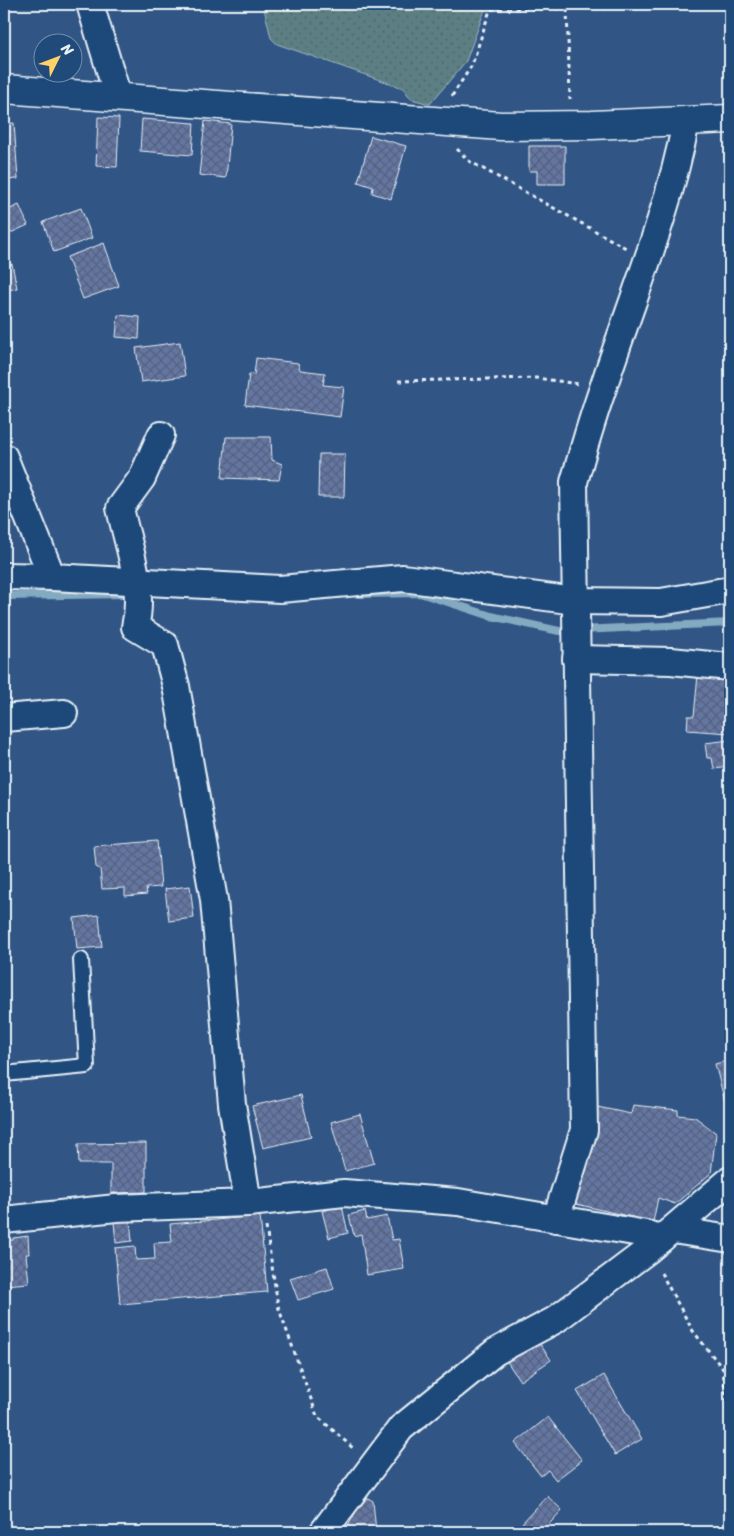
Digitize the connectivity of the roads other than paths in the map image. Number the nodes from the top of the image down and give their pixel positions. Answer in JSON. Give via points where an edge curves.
{"nodes":[{"id":1,"x":90,"y":4,"type":"edge"},
{"id":2,"x":4,"y":89,"type":"edge"},
{"id":3,"x":118,"y":97,"type":"junction"},
{"id":4,"x":730,"y":119,"type":"edge"},
{"id":5,"x":686,"y":122,"type":"junction"},
{"id":6,"x":161,"y":435,"type":"dead end"},
{"id":7,"x":4,"y":457,"type":"edge"},
{"id":8,"x":4,"y":576,"type":"edge"},
{"id":9,"x":52,"y":577,"type":"junction"},
{"id":10,"x":137,"y":582,"type":"junction"},
{"id":11,"x":730,"y":590,"type":"edge"},
{"id":12,"x":575,"y":606,"type":"junction"},
{"id":13,"x":576,"y":652,"type":"junction"},
{"id":14,"x":730,"y":667,"type":"edge"},
{"id":15,"x":64,"y":713,"type":"dead end"},
{"id":16,"x":4,"y":718,"type":"edge"},
{"id":17,"x":82,"y":960,"type":"dead end"},
{"id":18,"x":4,"y":1074,"type":"edge"},
{"id":19,"x":730,"y":1180,"type":"edge"},
{"id":20,"x":255,"y":1202,"type":"junction"},
{"id":21,"x":556,"y":1219,"type":"junction"},
{"id":22,"x":4,"y":1220,"type":"edge"},
{"id":23,"x":730,"y":1239,"type":"edge"},
{"id":24,"x":661,"y":1240,"type":"junction"},
{"id":25,"x":323,"y":1532,"type":"edge"}],
"edges":[{"from":1,"to":3,"type":"street"},
{"from":2,"to":3,"type":"street"},
{"from":3,"to":5,"type":"street","via":[[501,126]]},
{"from":4,"to":5,"type":"street"},
{"from":5,"to":12,"type":"street","via":[[678,165],[649,260],[603,388],[574,482]]},
{"from":6,"to":10,"type":"street","via":[[142,478],[120,508]]},
{"from":7,"to":9,"type":"street"},
{"from":8,"to":9,"type":"street"},
{"from":9,"to":10,"type":"street"},
{"from":10,"to":12,"type":"street","via":[[280,589],[403,578]]},
{"from":10,"to":20,"type":"street","via":[[138,616],[134,627],[165,645],[176,686],[214,900],[232,1104]]},
{"from":11,"to":12,"type":"street","via":[[661,602]]},
{"from":12,"to":13,"type":"street"},
{"from":13,"to":14,"type":"street"},
{"from":13,"to":21,"type":"street","via":[[584,1130]]},
{"from":15,"to":16,"type":"street"},
{"from":17,"to":18,"type":"lane","via":[[87,1066]]},
{"from":19,"to":24,"type":"street"},
{"from":20,"to":21,"type":"street","via":[[344,1193],[458,1202]]},
{"from":20,"to":22,"type":"street","via":[[116,1208]]},
{"from":21,"to":24,"type":"street","via":[[646,1234]]},
{"from":23,"to":24,"type":"street"},
{"from":24,"to":25,"type":"street","via":[[555,1320],[495,1352],[401,1428]]}]}
